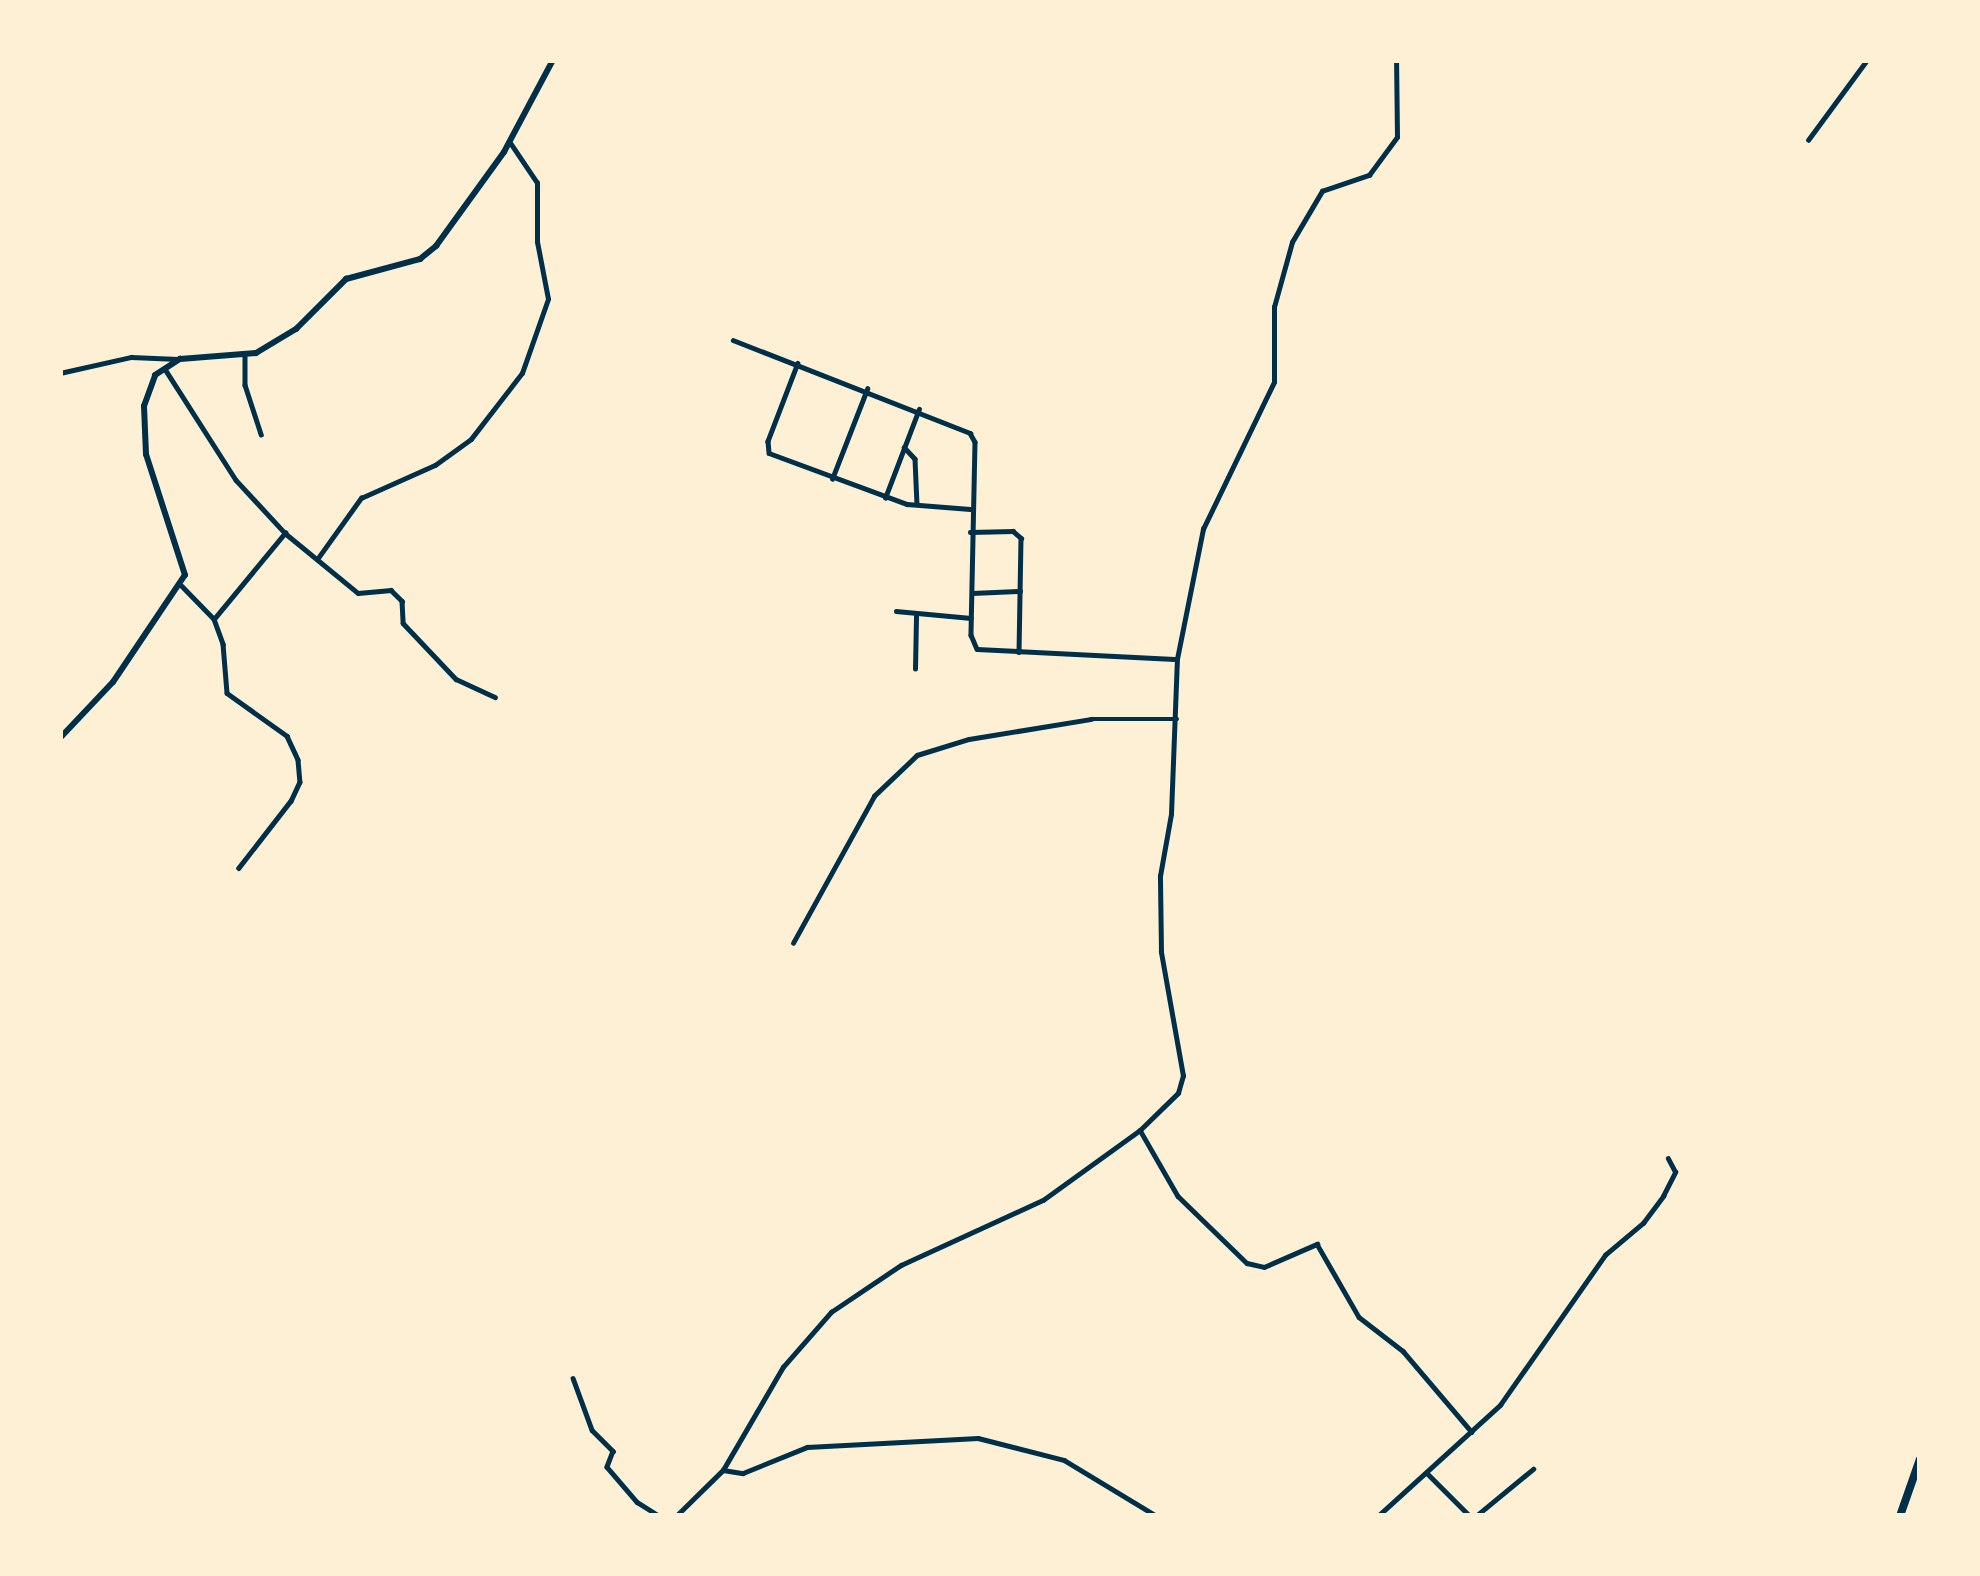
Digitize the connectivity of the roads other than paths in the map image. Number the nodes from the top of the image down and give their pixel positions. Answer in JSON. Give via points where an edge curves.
{"nodes":[{"id":1,"x":553,"y":60,"type":"edge"},
{"id":2,"x":1396,"y":60,"type":"edge"},
{"id":3,"x":1867,"y":60,"type":"edge"},
{"id":4,"x":1808,"y":140,"type":"dead end"},
{"id":5,"x":510,"y":143,"type":"junction"},
{"id":6,"x":733,"y":340,"type":"dead end"},
{"id":7,"x":245,"y":357,"type":"junction"},
{"id":8,"x":180,"y":359,"type":"junction"},
{"id":9,"x":798,"y":364,"type":"junction"},
{"id":10,"x":164,"y":368,"type":"junction"},
{"id":11,"x":60,"y":373,"type":"edge"},
{"id":12,"x":867,"y":388,"type":"junction"},
{"id":13,"x":919,"y":409,"type":"junction"},
{"id":14,"x":261,"y":434,"type":"dead end"},
{"id":15,"x":904,"y":447,"type":"junction"},
{"id":16,"x":832,"y":479,"type":"junction"},
{"id":17,"x":886,"y":498,"type":"junction"},
{"id":18,"x":917,"y":506,"type":"junction"},
{"id":19,"x":970,"y":509,"type":"junction"},
{"id":20,"x":970,"y":532,"type":"junction"},
{"id":21,"x":286,"y":533,"type":"junction"},
{"id":22,"x":318,"y":558,"type":"junction"},
{"id":23,"x":182,"y":586,"type":"junction"},
{"id":24,"x":1020,"y":591,"type":"junction"},
{"id":25,"x":970,"y":593,"type":"junction"},
{"id":26,"x":896,"y":611,"type":"dead end"},
{"id":27,"x":916,"y":616,"type":"junction"},
{"id":28,"x":970,"y":618,"type":"junction"},
{"id":29,"x":214,"y":619,"type":"junction"},
{"id":30,"x":1018,"y":652,"type":"junction"},
{"id":31,"x":1177,"y":659,"type":"junction"},
{"id":32,"x":915,"y":669,"type":"dead end"},
{"id":33,"x":495,"y":697,"type":"dead end"},
{"id":34,"x":1177,"y":719,"type":"junction"},
{"id":35,"x":60,"y":738,"type":"edge"},
{"id":36,"x":239,"y":868,"type":"dead end"},
{"id":37,"x":793,"y":943,"type":"dead end"},
{"id":38,"x":1140,"y":1130,"type":"junction"},
{"id":39,"x":1668,"y":1159,"type":"dead end"},
{"id":40,"x":573,"y":1378,"type":"dead end"},
{"id":41,"x":1472,"y":1432,"type":"junction"},
{"id":42,"x":1920,"y":1459,"type":"edge"},
{"id":43,"x":1533,"y":1469,"type":"dead end"},
{"id":44,"x":723,"y":1470,"type":"junction"},
{"id":45,"x":1427,"y":1473,"type":"junction"},
{"id":46,"x":659,"y":1516,"type":"edge"},
{"id":47,"x":676,"y":1516,"type":"edge"},
{"id":48,"x":1157,"y":1516,"type":"edge"},
{"id":49,"x":1378,"y":1516,"type":"edge"},
{"id":50,"x":1473,"y":1516,"type":"edge"},
{"id":51,"x":1900,"y":1516,"type":"edge"}],
"edges":[{"from":1,"to":5,"type":"street"},
{"from":2,"to":31,"type":"street","via":[[1398,128],[1388,156],[1369,175],[1322,190],[1284,257],[1274,382],[1203,529]]},
{"from":3,"to":4,"type":"street"},
{"from":5,"to":7,"type":"street","via":[[420,259],[346,279],[296,329]]},
{"from":5,"to":22,"type":"street","via":[[537,184],[548,299],[522,373],[471,439],[361,498]]},
{"from":6,"to":9,"type":"street"},
{"from":7,"to":8,"type":"street"},
{"from":7,"to":14,"type":"street"},
{"from":8,"to":10,"type":"street"},
{"from":8,"to":11,"type":"street","via":[[131,357]]},
{"from":9,"to":12,"type":"street"},
{"from":9,"to":16,"type":"street","via":[[767,450]]},
{"from":10,"to":21,"type":"street","via":[[236,480]]},
{"from":10,"to":23,"type":"street","via":[[151,387],[144,427]]},
{"from":12,"to":13,"type":"street"},
{"from":12,"to":16,"type":"street"},
{"from":13,"to":15,"type":"street"},
{"from":13,"to":19,"type":"street","via":[[974,437]]},
{"from":15,"to":17,"type":"street"},
{"from":15,"to":18,"type":"street","via":[[915,459]]},
{"from":16,"to":17,"type":"street"},
{"from":17,"to":18,"type":"street"},
{"from":18,"to":19,"type":"street"},
{"from":19,"to":20,"type":"street"},
{"from":20,"to":24,"type":"street","via":[[1018,533]]},
{"from":20,"to":25,"type":"street"},
{"from":21,"to":22,"type":"street"},
{"from":21,"to":29,"type":"street"},
{"from":22,"to":33,"type":"street","via":[[361,594],[391,590],[402,601],[403,622],[456,679]]},
{"from":23,"to":29,"type":"street"},
{"from":23,"to":35,"type":"street","via":[[113,682]]},
{"from":24,"to":25,"type":"street"},
{"from":24,"to":30,"type":"street"},
{"from":25,"to":28,"type":"street"},
{"from":26,"to":27,"type":"street"},
{"from":27,"to":28,"type":"street"},
{"from":27,"to":32,"type":"street"},
{"from":28,"to":30,"type":"street","via":[[977,649]]},
{"from":29,"to":36,"type":"street","via":[[227,693],[286,736],[298,760],[291,801]]},
{"from":30,"to":31,"type":"street"},
{"from":31,"to":34,"type":"street"},
{"from":34,"to":37,"type":"street","via":[[1091,719],[916,755],[874,796]]},
{"from":34,"to":38,"type":"street","via":[[1160,876],[1161,952],[1183,1076],[1178,1093]]},
{"from":38,"to":41,"type":"street","via":[[1178,1196],[1246,1264],[1264,1268],[1317,1244],[1359,1317],[1402,1351]]},
{"from":38,"to":44,"type":"street","via":[[1043,1200],[901,1265],[832,1312],[783,1367]]},
{"from":39,"to":41,"type":"street","via":[[1675,1170],[1663,1196],[1605,1255],[1500,1406]]},
{"from":40,"to":46,"type":"street","via":[[592,1430],[614,1451],[607,1467]]},
{"from":41,"to":45,"type":"street"},
{"from":42,"to":51,"type":"main road"},
{"from":43,"to":50,"type":"street"},
{"from":44,"to":47,"type":"street"},
{"from":44,"to":48,"type":"street","via":[[743,1474],[807,1447],[978,1438],[1064,1460]]},
{"from":45,"to":49,"type":"street"},
{"from":45,"to":50,"type":"street"}]}
